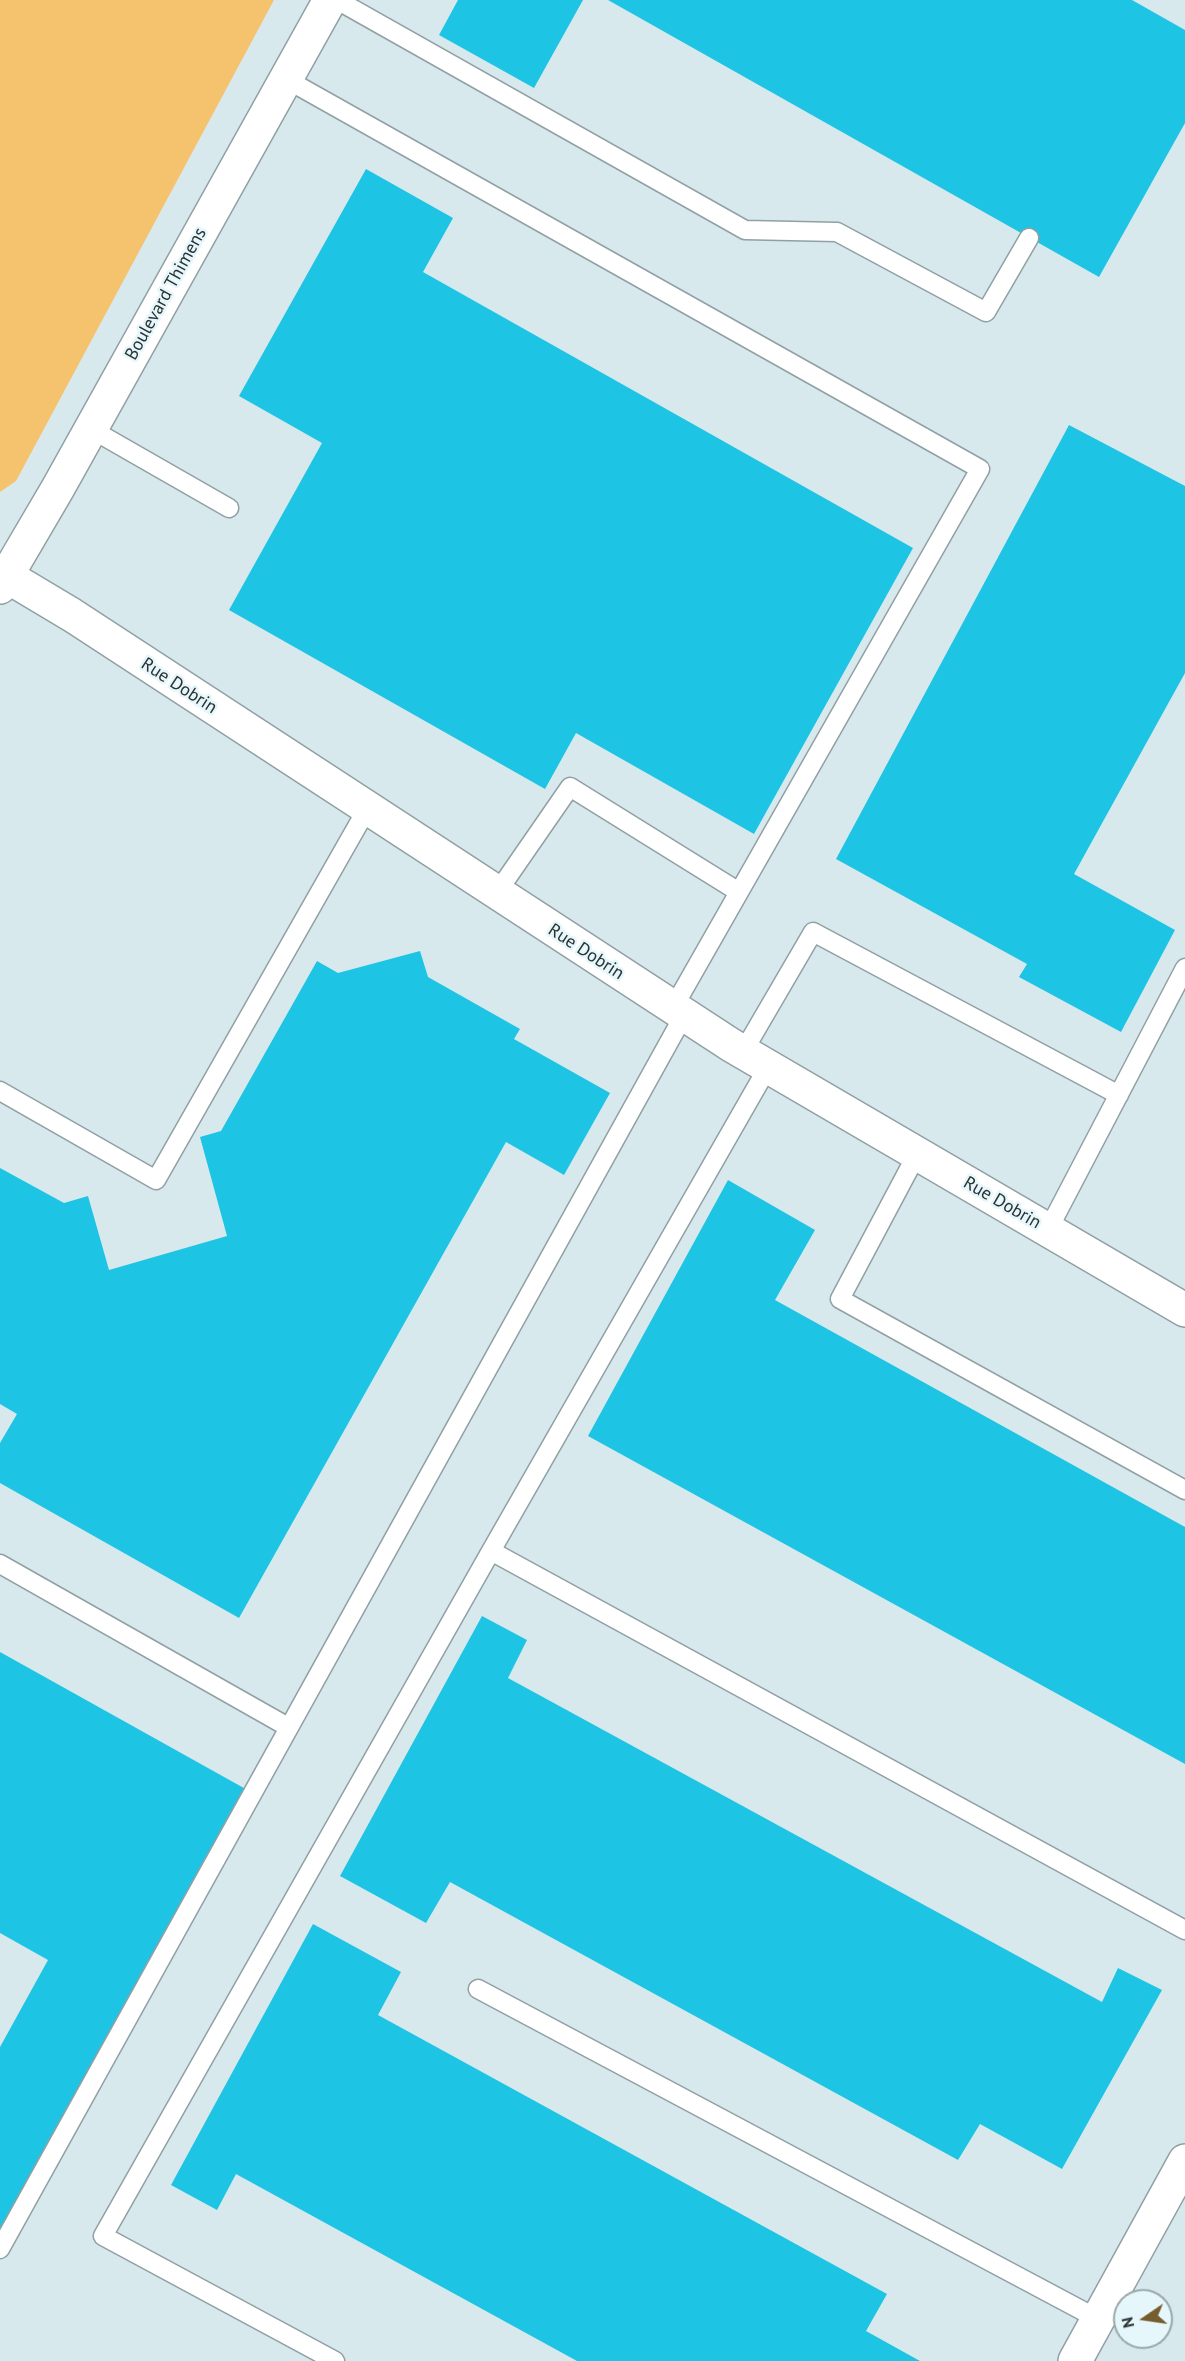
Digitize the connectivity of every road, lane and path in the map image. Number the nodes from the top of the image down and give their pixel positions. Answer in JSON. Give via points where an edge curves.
{"nodes":[{"id":1,"x":330,"y":0,"type":"edge"},
{"id":2,"x":337,"y":0,"type":"edge"},
{"id":3,"x":286,"y":80,"type":"junction"},
{"id":4,"x":1029,"y":238,"type":"dead end"},
{"id":5,"x":91,"y":429,"type":"junction"},
{"id":6,"x":230,"y":508,"type":"dead end"},
{"id":7,"x":2,"y":578,"type":"edge"},
{"id":8,"x":367,"y":809,"type":"junction"},
{"id":9,"x":739,"y":892,"type":"junction"},
{"id":10,"x":496,"y":894,"type":"junction"},
{"id":11,"x":1185,"y":968,"type":"edge"},
{"id":12,"x":678,"y":1011,"type":"junction"},
{"id":13,"x":755,"y":1060,"type":"junction"},
{"id":14,"x":0,"y":1091,"type":"edge"},
{"id":15,"x":1119,"y":1095,"type":"junction"},
{"id":16,"x":917,"y":1154,"type":"junction"},
{"id":17,"x":1048,"y":1230,"type":"junction"},
{"id":18,"x":1185,"y":1310,"type":"edge"},
{"id":19,"x":1185,"y":1490,"type":"edge"},
{"id":20,"x":491,"y":1551,"type":"junction"},
{"id":21,"x":0,"y":1564,"type":"edge"},
{"id":22,"x":288,"y":1728,"type":"junction"},
{"id":23,"x":1185,"y":1930,"type":"edge"},
{"id":24,"x":478,"y":1989,"type":"dead end"},
{"id":25,"x":1181,"y":2179,"type":"edge"},
{"id":26,"x":0,"y":2249,"type":"edge"},
{"id":27,"x":1098,"y":2319,"type":"junction"},
{"id":28,"x":335,"y":2361,"type":"edge"},
{"id":29,"x":1075,"y":2361,"type":"edge"}],
"edges":[{"from":1,"to":3,"type":"street","name":"Boulevard Thimens"},
{"from":2,"to":4,"type":"lane","via":[[745,230],[837,232],[986,312]]},
{"from":3,"to":5,"type":"street","name":"Boulevard Thimens"},
{"from":3,"to":9,"type":"lane","via":[[980,469]]},
{"from":5,"to":6,"type":"lane"},
{"from":5,"to":7,"type":"street","name":"Boulevard Thimens"},
{"from":7,"to":8,"type":"street","name":"Rue Dobrin","via":[[72,615]]},
{"from":8,"to":10,"type":"street","name":"Rue Dobrin"},
{"from":8,"to":14,"type":"lane","via":[[156,1180]]},
{"from":9,"to":10,"type":"lane","via":[[570,787]]},
{"from":9,"to":12,"type":"lane"},
{"from":10,"to":12,"type":"street","name":"Rue Dobrin"},
{"from":11,"to":15,"type":"lane"},
{"from":12,"to":13,"type":"street","name":"Rue Dobrin"},
{"from":12,"to":22,"type":"lane"},
{"from":13,"to":15,"type":"lane","via":[[813,932]]},
{"from":13,"to":16,"type":"street","name":"Rue Dobrin"},
{"from":13,"to":20,"type":"lane"},
{"from":15,"to":17,"type":"lane"},
{"from":16,"to":17,"type":"street","name":"Rue Dobrin"},
{"from":16,"to":19,"type":"lane","via":[[840,1299]]},
{"from":17,"to":18,"type":"street","name":"Rue Dobrin"},
{"from":20,"to":23,"type":"lane"},
{"from":20,"to":28,"type":"lane","via":[[103,2236]]},
{"from":21,"to":22,"type":"lane"},
{"from":22,"to":26,"type":"lane"},
{"from":24,"to":27,"type":"lane"},
{"from":25,"to":27,"type":"street"},
{"from":27,"to":29,"type":"street"}]}
